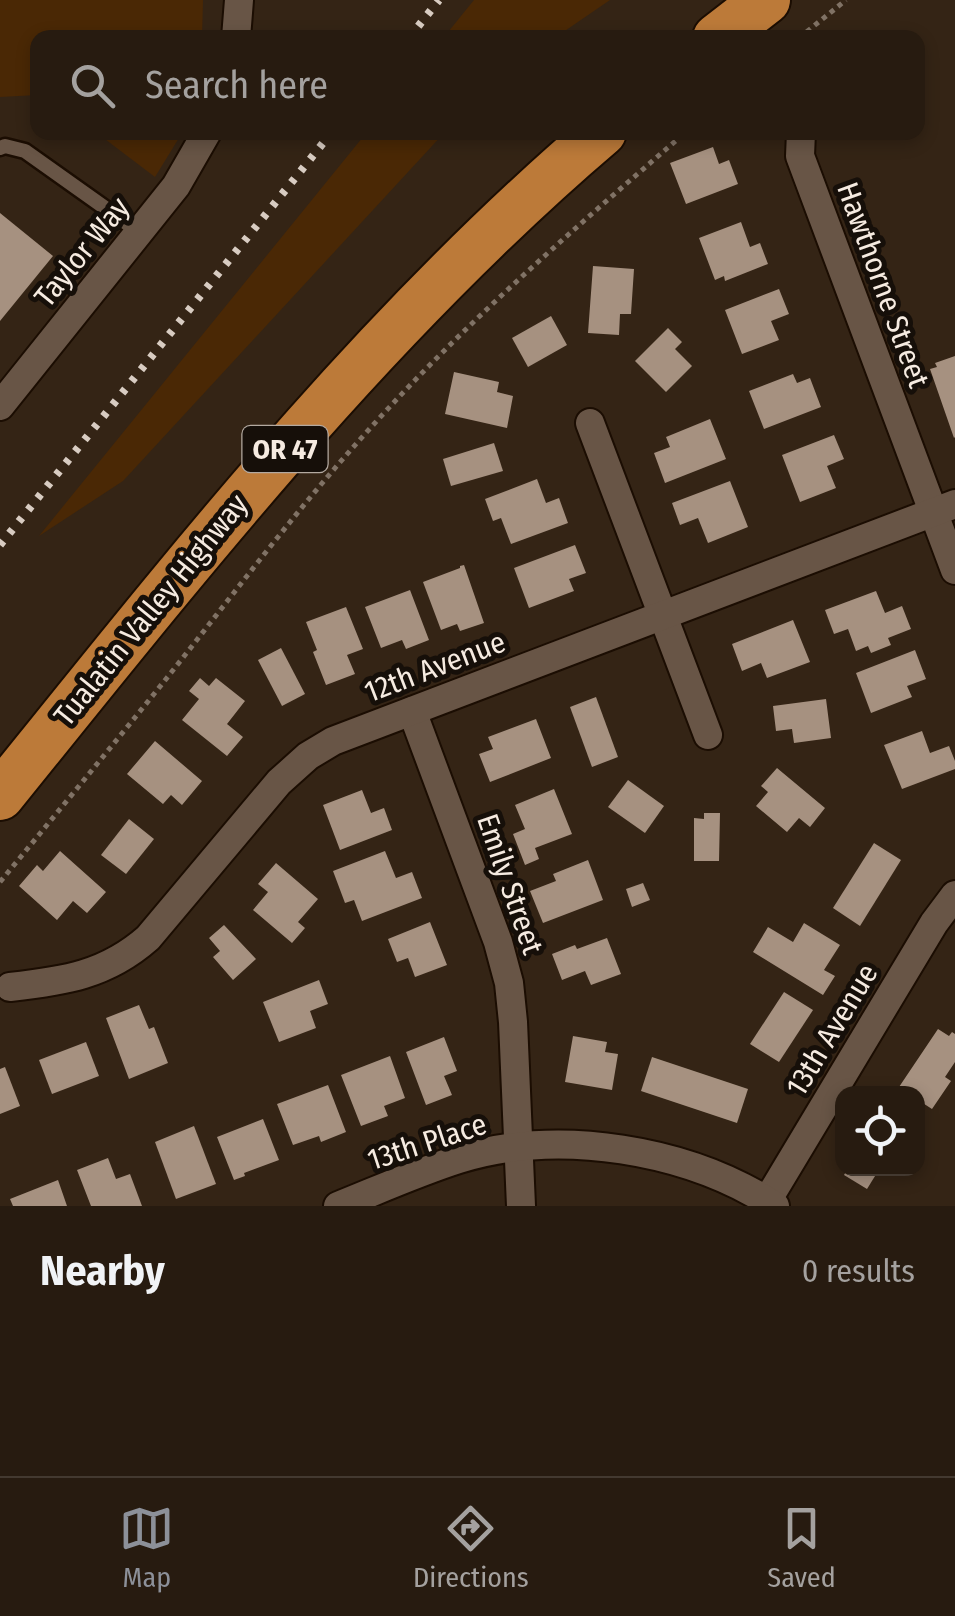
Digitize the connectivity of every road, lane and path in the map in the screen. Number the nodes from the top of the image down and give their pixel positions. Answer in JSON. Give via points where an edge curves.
{"nodes":[{"id":1,"x":239,"y":0,"type":"edge"},
{"id":2,"x":766,"y":0,"type":"edge"},
{"id":3,"x":846,"y":0,"type":"edge"},
{"id":4,"x":237,"y":30,"type":"edge"},
{"id":5,"x":727,"y":30,"type":"edge"},
{"id":6,"x":809,"y":30,"type":"edge"},
{"id":7,"x":202,"y":140,"type":"edge"},
{"id":8,"x":593,"y":140,"type":"edge"},
{"id":9,"x":677,"y":140,"type":"edge"},
{"id":10,"x":801,"y":140,"type":"edge"},
{"id":11,"x":0,"y":148,"type":"edge"},
{"id":12,"x":139,"y":232,"type":"junction"},
{"id":13,"x":0,"y":406,"type":"edge"},
{"id":14,"x":590,"y":423,"type":"dead end"},
{"id":15,"x":944,"y":508,"type":"edge"},
{"id":16,"x":955,"y":570,"type":"edge"},
{"id":17,"x":663,"y":616,"type":"junction"},
{"id":18,"x":412,"y":711,"type":"junction"},
{"id":19,"x":708,"y":735,"type":"dead end"},
{"id":20,"x":0,"y":796,"type":"edge"},
{"id":21,"x":0,"y":882,"type":"edge"},
{"id":22,"x":955,"y":895,"type":"edge"},
{"id":23,"x":5,"y":988,"type":"edge"},
{"id":24,"x":518,"y":1148,"type":"junction"},
{"id":25,"x":771,"y":1203,"type":"edge"},
{"id":26,"x":338,"y":1206,"type":"edge"},
{"id":27,"x":521,"y":1206,"type":"edge"}],
"edges":[{"from":1,"to":4,"type":"street"},
{"from":2,"to":5,"type":"highway"},
{"from":3,"to":6,"type":"path"},
{"from":7,"to":12,"type":"street","name":"Taylor Way"},
{"from":8,"to":20,"type":"highway","name":"Tualatin Valley Highway","number":"OR 47","via":[[338,388]]},
{"from":9,"to":21,"type":"path","via":[[403,392]]},
{"from":10,"to":15,"type":"street","name":"Hawthorne Street","via":[[800,156]]},
{"from":11,"to":12,"type":"lane","via":[[25,150]]},
{"from":12,"to":13,"type":"street","name":"Taylor Way"},
{"from":14,"to":17,"type":"street"},
{"from":15,"to":16,"type":"street","name":"Hawthorne Street"},
{"from":15,"to":17,"type":"street","name":"12th Avenue"},
{"from":17,"to":18,"type":"street","name":"12th Avenue"},
{"from":17,"to":19,"type":"street"},
{"from":18,"to":23,"type":"street","name":"12th Avenue","via":[[308,756],[129,954],[60,982]]},
{"from":18,"to":24,"type":"street","name":"Emily Street","via":[[509,983]]},
{"from":22,"to":25,"type":"street","name":"13th Avenue"},
{"from":24,"to":25,"type":"street","name":"13th Place","via":[[633,1150],[723,1177]]},
{"from":24,"to":26,"type":"street","name":"13th Place","via":[[460,1158]]},
{"from":24,"to":27,"type":"street","name":"Emily Street"}]}
